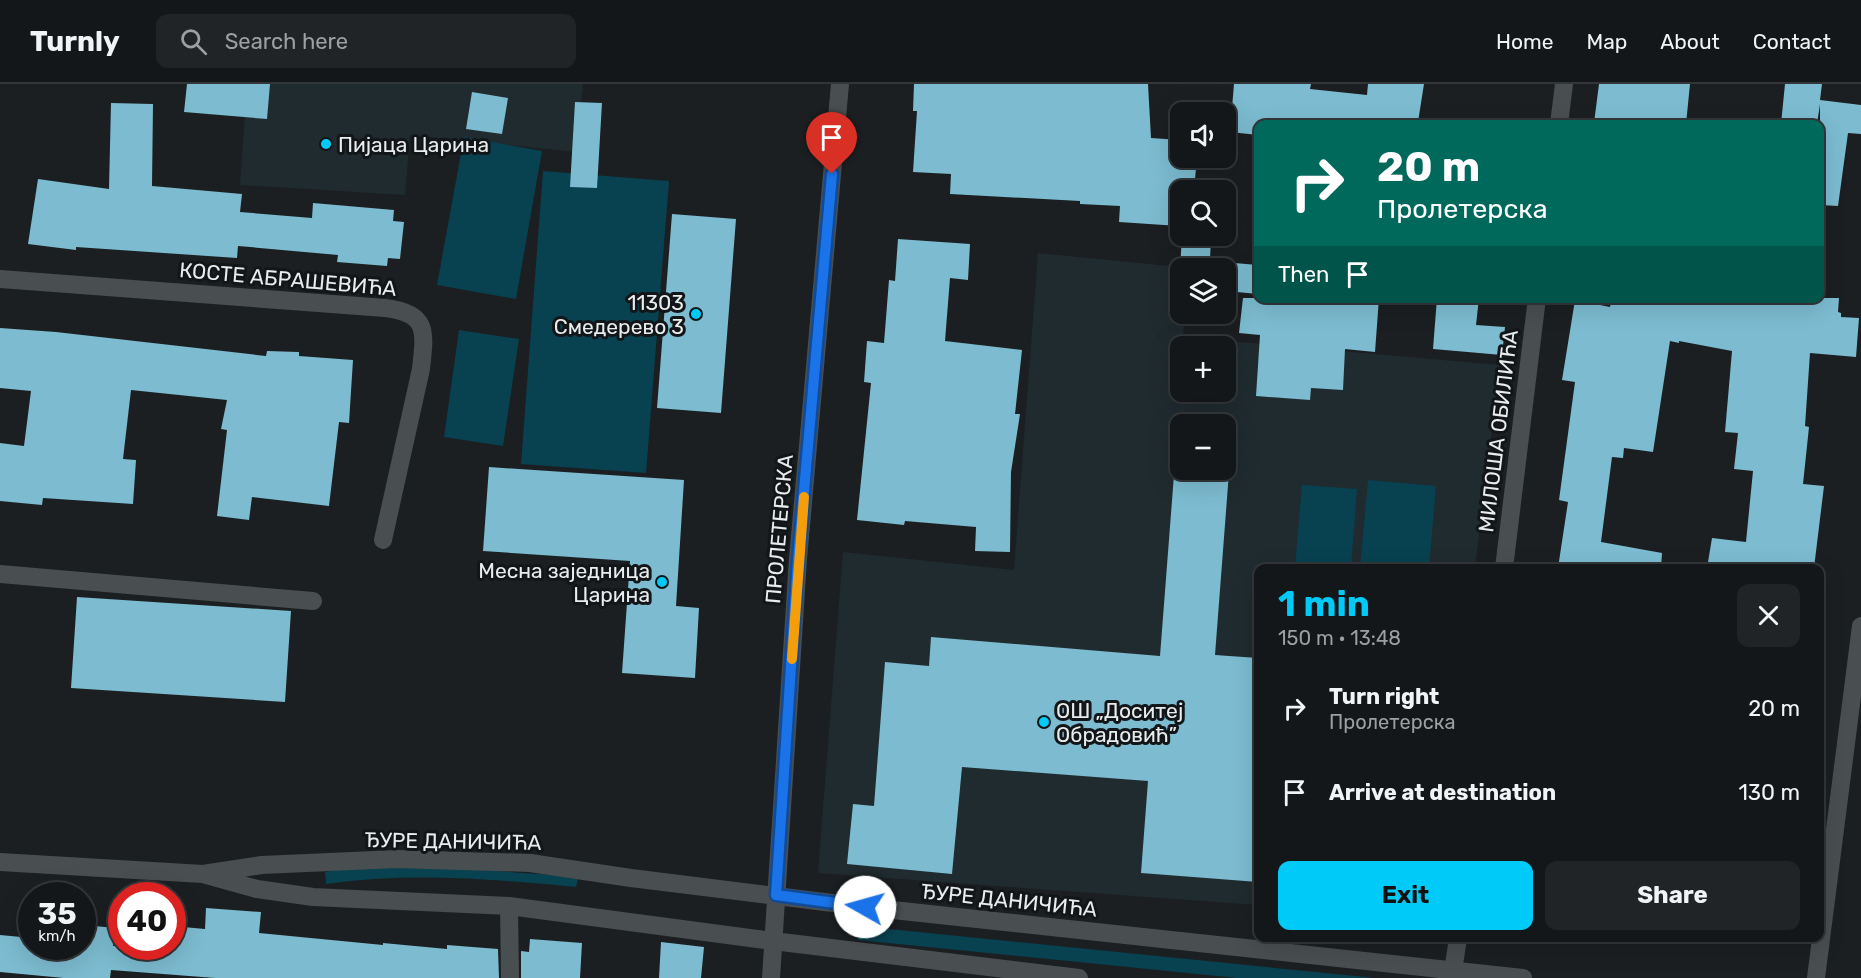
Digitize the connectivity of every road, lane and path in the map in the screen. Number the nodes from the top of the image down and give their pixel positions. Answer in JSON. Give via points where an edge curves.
{"nodes":[{"id":1,"x":840,"y":84,"type":"edge"},
{"id":2,"x":1564,"y":84,"type":"edge"},
{"id":3,"x":1560,"y":120,"type":"edge"},
{"id":4,"x":0,"y":279,"type":"edge"},
{"id":5,"x":1536,"y":303,"type":"edge"},
{"id":6,"x":383,"y":540,"type":"dead end"},
{"id":7,"x":1504,"y":564,"type":"edge"},
{"id":8,"x":0,"y":574,"type":"edge"},
{"id":9,"x":313,"y":601,"type":"dead end"},
{"id":10,"x":1861,"y":626,"type":"edge"},
{"id":11,"x":0,"y":862,"type":"edge"},
{"id":12,"x":203,"y":874,"type":"junction"},
{"id":13,"x":776,"y":895,"type":"junction"},
{"id":14,"x":509,"y":906,"type":"junction"},
{"id":15,"x":1824,"y":915,"type":"edge"},
{"id":16,"x":773,"y":941,"type":"junction"},
{"id":17,"x":1457,"y":942,"type":"edge"},
{"id":18,"x":1821,"y":942,"type":"edge"},
{"id":19,"x":1453,"y":974,"type":"edge"},
{"id":20,"x":510,"y":978,"type":"edge"},
{"id":21,"x":771,"y":978,"type":"edge"},
{"id":22,"x":1079,"y":978,"type":"edge"},
{"id":23,"x":1523,"y":978,"type":"edge"},
{"id":24,"x":1816,"y":978,"type":"edge"}],
"edges":[{"from":1,"to":13,"type":"street","name":"ПРОЛЕТЕРСКА","via":[[798,559]]},
{"from":2,"to":3,"type":"street"},
{"from":4,"to":6,"type":"street","name":"КОСТЕ АБРАШЕВИЋА","via":[[385,308],[403,310],[414,317],[422,327],[421,369]]},
{"from":5,"to":7,"type":"street","name":"МИЛОША ОБИЛИЋА"},
{"from":8,"to":9,"type":"street"},
{"from":10,"to":15,"type":"street"},
{"from":11,"to":12,"type":"street","name":"ЂУРЕ ДАНИЧИЋА"},
{"from":12,"to":13,"type":"street","name":"ЂУРЕ ДАНИЧИЋА","via":[[262,865],[485,860]]},
{"from":12,"to":14,"type":"street","name":"ЂУРЕ ДАНИЧИЋА","via":[[257,889],[313,897]]},
{"from":13,"to":16,"type":"street","name":"ПРОЛЕТЕРСКА"},
{"from":13,"to":19,"type":"street","name":"ЂУРЕ ДАНИЧИЋА"},
{"from":14,"to":16,"type":"street","name":"ЂУРЕ ДАНИЧИЋА"},
{"from":14,"to":20,"type":"street"},
{"from":16,"to":21,"type":"street","name":"ПРОЛЕТЕРСКА"},
{"from":16,"to":22,"type":"street","name":"ЂУРЕ ДАНИЧИЋА"},
{"from":17,"to":19,"type":"street"},
{"from":18,"to":24,"type":"street"},
{"from":19,"to":23,"type":"street","name":"ЂУРЕ ДАНИЧИЋА"}]}
